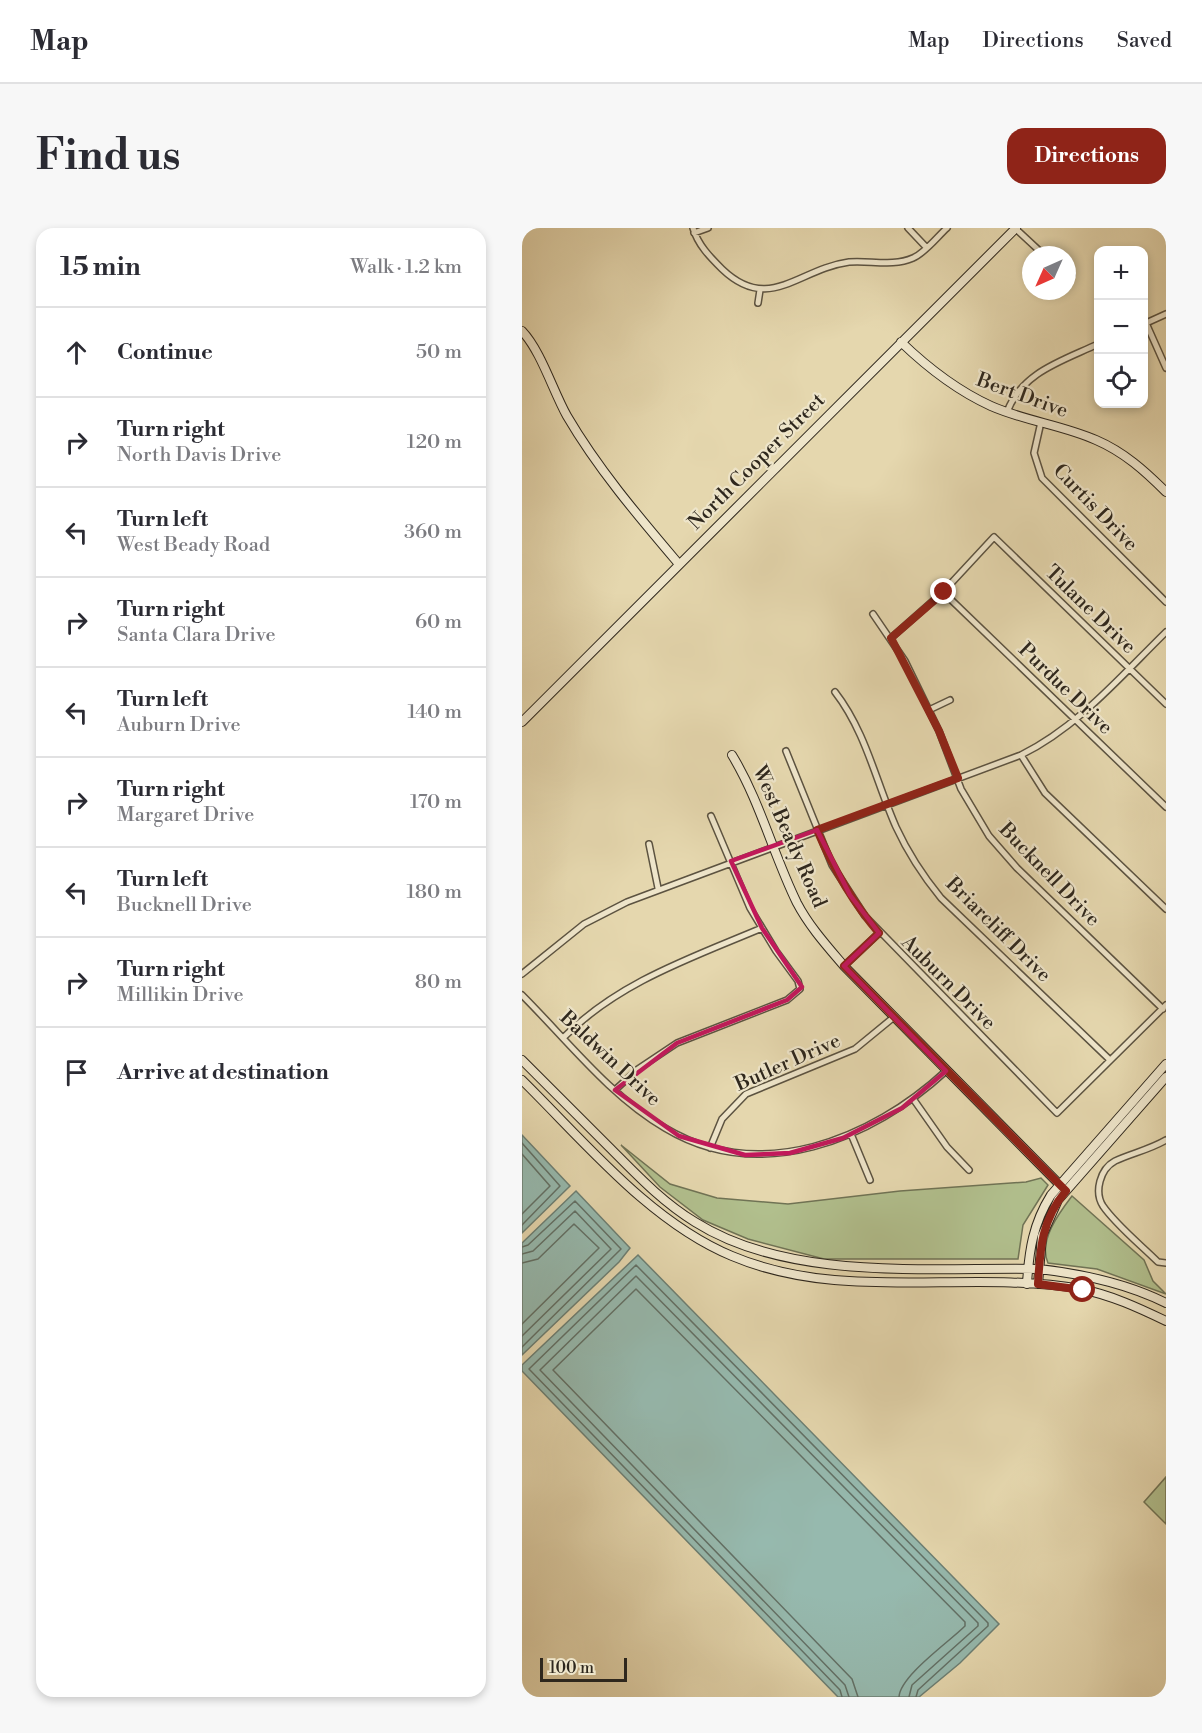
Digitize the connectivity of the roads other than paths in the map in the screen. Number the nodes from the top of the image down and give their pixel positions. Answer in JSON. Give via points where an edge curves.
{"nodes":[{"id":1,"x":708,"y":228,"type":"edge"},
{"id":2,"x":908,"y":228,"type":"edge"},
{"id":3,"x":947,"y":228,"type":"edge"},
{"id":4,"x":1016,"y":228,"type":"edge"},
{"id":5,"x":693,"y":231,"type":"edge"},
{"id":6,"x":1035,"y":246,"type":"edge"},
{"id":7,"x":926,"y":247,"type":"junction"},
{"id":8,"x":760,"y":290,"type":"junction"},
{"id":9,"x":758,"y":303,"type":"dead end"},
{"id":10,"x":1166,"y":314,"type":"edge"},
{"id":11,"x":1148,"y":321,"type":"edge"},
{"id":12,"x":522,"y":331,"type":"edge"},
{"id":13,"x":1148,"y":331,"type":"edge"},
{"id":14,"x":901,"y":342,"type":"junction"},
{"id":15,"x":1094,"y":346,"type":"edge"},
{"id":16,"x":1166,"y":368,"type":"edge"},
{"id":17,"x":1007,"y":412,"type":"junction"},
{"id":18,"x":1041,"y":422,"type":"junction"},
{"id":19,"x":1166,"y":492,"type":"edge"},
{"id":20,"x":678,"y":563,"type":"junction"},
{"id":21,"x":944,"y":592,"type":"junction"},
{"id":22,"x":1166,"y":602,"type":"edge"},
{"id":23,"x":873,"y":614,"type":"dead end"},
{"id":24,"x":1166,"y":632,"type":"edge"},
{"id":25,"x":891,"y":638,"type":"junction"},
{"id":26,"x":1129,"y":669,"type":"junction"},
{"id":27,"x":835,"y":692,"type":"dead end"},
{"id":28,"x":950,"y":700,"type":"dead end"},
{"id":29,"x":1166,"y":704,"type":"edge"},
{"id":30,"x":929,"y":710,"type":"junction"},
{"id":31,"x":1075,"y":720,"type":"junction"},
{"id":32,"x":522,"y":722,"type":"edge"},
{"id":33,"x":786,"y":751,"type":"dead end"},
{"id":34,"x":732,"y":754,"type":"dead end"},
{"id":35,"x":1021,"y":755,"type":"junction"},
{"id":36,"x":958,"y":778,"type":"junction"},
{"id":37,"x":887,"y":804,"type":"junction"},
{"id":38,"x":1166,"y":807,"type":"edge"},
{"id":39,"x":711,"y":816,"type":"dead end"},
{"id":40,"x":817,"y":830,"type":"junction"},
{"id":41,"x":649,"y":844,"type":"dead end"},
{"id":42,"x":774,"y":846,"type":"junction"},
{"id":43,"x":730,"y":861,"type":"junction"},
{"id":44,"x":658,"y":888,"type":"junction"},
{"id":45,"x":1166,"y":909,"type":"edge"},
{"id":46,"x":762,"y":928,"type":"junction"},
{"id":47,"x":879,"y":933,"type":"junction"},
{"id":48,"x":844,"y":966,"type":"junction"},
{"id":49,"x":522,"y":974,"type":"edge"},
{"id":50,"x":522,"y":995,"type":"edge"},
{"id":51,"x":1164,"y":1007,"type":"edge"},
{"id":52,"x":894,"y":1017,"type":"junction"},
{"id":53,"x":564,"y":1037,"type":"junction"},
{"id":54,"x":522,"y":1060,"type":"edge"},
{"id":55,"x":1110,"y":1060,"type":"junction"},
{"id":56,"x":946,"y":1071,"type":"junction"},
{"id":57,"x":1163,"y":1076,"type":"edge"},
{"id":58,"x":522,"y":1080,"type":"edge"},
{"id":59,"x":615,"y":1089,"type":"junction"},
{"id":60,"x":914,"y":1101,"type":"junction"},
{"id":61,"x":851,"y":1134,"type":"junction"},
{"id":62,"x":1166,"y":1140,"type":"edge"},
{"id":63,"x":711,"y":1148,"type":"junction"},
{"id":64,"x":969,"y":1170,"type":"dead end"},
{"id":65,"x":870,"y":1180,"type":"dead end"},
{"id":66,"x":1063,"y":1187,"type":"junction"},
{"id":67,"x":1166,"y":1263,"type":"edge"},
{"id":68,"x":1028,"y":1269,"type":"junction"},
{"id":69,"x":1039,"y":1269,"type":"junction"},
{"id":70,"x":1027,"y":1284,"type":"junction"},
{"id":71,"x":1038,"y":1284,"type":"junction"},
{"id":72,"x":1166,"y":1304,"type":"edge"},
{"id":73,"x":1166,"y":1321,"type":"edge"}],
"edges":[{"from":1,"to":5,"type":"street"},
{"from":2,"to":7,"type":"street"},
{"from":3,"to":7,"type":"street"},
{"from":4,"to":6,"type":"street"},
{"from":4,"to":14,"type":"main road","name":"North Cooper Street"},
{"from":5,"to":8,"type":"street","via":[[706,253],[736,282]]},
{"from":7,"to":8,"type":"street","via":[[914,258],[848,262],[778,288]]},
{"from":8,"to":9,"type":"street"},
{"from":10,"to":11,"type":"street"},
{"from":12,"to":20,"type":"main road","via":[[592,453],[641,521]]},
{"from":13,"to":16,"type":"street"},
{"from":14,"to":17,"type":"main road","name":"Bert Drive","via":[[965,393]]},
{"from":14,"to":20,"type":"main road","name":"North Cooper Street"},
{"from":15,"to":17,"type":"street","via":[[1035,374],[1012,398]]},
{"from":17,"to":18,"type":"main road","name":"Bert Drive"},
{"from":18,"to":19,"type":"main road","name":"Bert Drive","via":[[1115,449]]},
{"from":18,"to":22,"type":"street","name":"Curtis Drive","via":[[1034,453],[1042,478]]},
{"from":20,"to":32,"type":"main road","name":"North Cooper Street"},
{"from":21,"to":25,"type":"street"},
{"from":21,"to":26,"type":"street","name":"Tulane Drive","via":[[994,537]]},
{"from":21,"to":31,"type":"street","name":"Purdue Drive"},
{"from":23,"to":25,"type":"street","name":"Bucknell Drive"},
{"from":24,"to":26,"type":"street"},
{"from":25,"to":30,"type":"street","name":"Bucknell Drive"},
{"from":26,"to":29,"type":"street","name":"Tulane Drive"},
{"from":26,"to":31,"type":"street"},
{"from":27,"to":37,"type":"street","name":"Briarcliff Drive","via":[[853,719]]},
{"from":28,"to":30,"type":"street"},
{"from":30,"to":36,"type":"street","name":"Bucknell Drive"},
{"from":31,"to":35,"type":"street","via":[[1056,737]]},
{"from":31,"to":38,"type":"street","name":"Purdue Drive"},
{"from":33,"to":40,"type":"street","name":"Auburn Drive"},
{"from":34,"to":42,"type":"main road","name":"West Beady Road"},
{"from":35,"to":36,"type":"street"},
{"from":35,"to":45,"type":"street","via":[[1045,794]]},
{"from":36,"to":37,"type":"street"},
{"from":36,"to":51,"type":"street","name":"Bucknell Drive","via":[[979,822],[1001,852]]},
{"from":37,"to":40,"type":"street"},
{"from":37,"to":55,"type":"street","name":"Briarcliff Drive","via":[[907,849],[941,898]]},
{"from":39,"to":43,"type":"street"},
{"from":40,"to":42,"type":"street"},
{"from":40,"to":47,"type":"street","name":"Auburn Drive","via":[[850,896]]},
{"from":41,"to":44,"type":"street"},
{"from":42,"to":43,"type":"street"},
{"from":42,"to":48,"type":"main road","name":"West Beady Road","via":[[797,903]]},
{"from":43,"to":44,"type":"street"},
{"from":43,"to":46,"type":"street"},
{"from":44,"to":49,"type":"street","via":[[584,924]]},
{"from":46,"to":53,"type":"street","via":[[639,980],[595,1009]]},
{"from":46,"to":59,"type":"street","via":[[798,981],[798,992],[787,1000],[677,1043]]},
{"from":47,"to":48,"type":"street"},
{"from":47,"to":55,"type":"street","name":"Auburn Drive","via":[[1057,1113]]},
{"from":48,"to":52,"type":"main road","name":"West Beady Road"},
{"from":50,"to":53,"type":"street","name":"Baldwin Drive"},
{"from":51,"to":55,"type":"street"},
{"from":52,"to":56,"type":"main road","name":"West Beady Road"},
{"from":52,"to":63,"type":"street","name":"Butler Drive","via":[[855,1049],[746,1094],[726,1112]]},
{"from":53,"to":59,"type":"street","name":"Baldwin Drive"},
{"from":54,"to":68,"type":"main road","via":[[652,1190],[695,1223],[738,1244],[826,1265]]},
{"from":56,"to":60,"type":"street","name":"Baldwin Drive"},
{"from":56,"to":66,"type":"main road","name":"West Beady Road"},
{"from":57,"to":66,"type":"main road"},
{"from":58,"to":70,"type":"main road","via":[[658,1214],[730,1256],[784,1273],[829,1281]]},
{"from":59,"to":63,"type":"street","name":"Baldwin Drive","via":[[664,1128]]},
{"from":60,"to":61,"type":"street","name":"Baldwin Drive"},
{"from":60,"to":64,"type":"street"},
{"from":61,"to":63,"type":"street","name":"Baldwin Drive","via":[[790,1153],[745,1155]]},
{"from":61,"to":65,"type":"street"},
{"from":62,"to":67,"type":"street","via":[[1114,1162],[1099,1184],[1102,1205],[1158,1262]]},
{"from":66,"to":68,"type":"main road","via":[[1039,1214]]},
{"from":66,"to":69,"type":"main road","via":[[1042,1236]]},
{"from":68,"to":69,"type":"main road"},
{"from":68,"to":70,"type":"main road"},
{"from":69,"to":71,"type":"main road"},
{"from":69,"to":72,"type":"main road","via":[[1102,1279]]},
{"from":70,"to":71,"type":"main road"},
{"from":71,"to":73,"type":"main road","via":[[1083,1290],[1131,1304]]}]}
